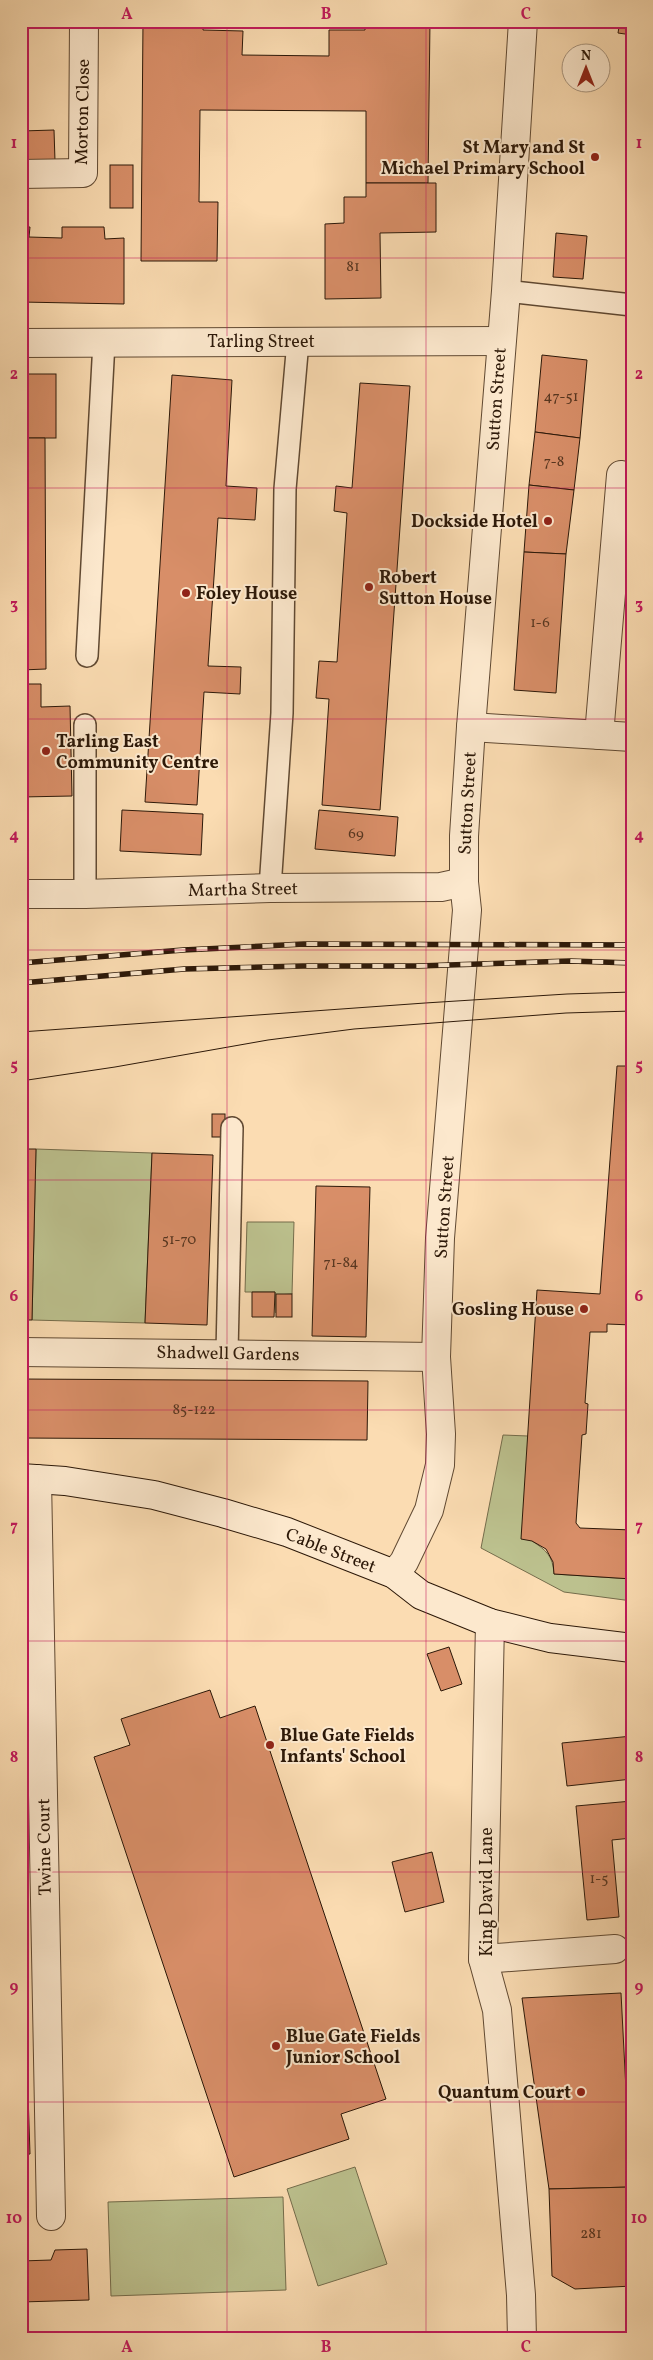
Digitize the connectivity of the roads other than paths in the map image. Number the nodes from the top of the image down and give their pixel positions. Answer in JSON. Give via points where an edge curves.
{"nodes":[{"id":1,"x":84,"y":21,"type":"edge"},
{"id":2,"x":523,"y":21,"type":"edge"},
{"id":3,"x":21,"y":174,"type":"edge"},
{"id":4,"x":506,"y":291,"type":"junction"},
{"id":5,"x":632,"y":305,"type":"edge"},
{"id":6,"x":298,"y":341,"type":"junction"},
{"id":7,"x":501,"y":341,"type":"junction"},
{"id":8,"x":104,"y":342,"type":"junction"},
{"id":9,"x":21,"y":343,"type":"edge"},
{"id":10,"x":621,"y":475,"type":"dead end"},
{"id":11,"x":87,"y":656,"type":"dead end"},
{"id":12,"x":85,"y":725,"type":"dead end"},
{"id":13,"x":471,"y":727,"type":"junction"},
{"id":14,"x":599,"y":735,"type":"junction"},
{"id":15,"x":632,"y":737,"type":"edge"},
{"id":16,"x":464,"y":882,"type":"junction"},
{"id":17,"x":270,"y":888,"type":"junction"},
{"id":18,"x":21,"y":894,"type":"edge"},
{"id":19,"x":85,"y":894,"type":"junction"},
{"id":20,"x":232,"y":1128,"type":"dead end"},
{"id":21,"x":21,"y":1352,"type":"edge"},
{"id":22,"x":227,"y":1353,"type":"junction"},
{"id":23,"x":436,"y":1357,"type":"junction"},
{"id":24,"x":29,"y":1478,"type":"edge"},
{"id":25,"x":394,"y":1574,"type":"junction"},
{"id":26,"x":490,"y":1623,"type":"junction"},
{"id":27,"x":632,"y":1648,"type":"edge"},
{"id":28,"x":615,"y":1949,"type":"dead end"},
{"id":29,"x":483,"y":1959,"type":"junction"},
{"id":30,"x":51,"y":2216,"type":"dead end"},
{"id":31,"x":522,"y":2339,"type":"edge"}],
"edges":[{"from":1,"to":3,"type":"street","name":"Morton Close","via":[[82,174]]},
{"from":2,"to":4,"type":"street","name":"Sutton Street"},
{"from":4,"to":5,"type":"lane"},
{"from":4,"to":7,"type":"street","name":"Sutton Street"},
{"from":6,"to":7,"type":"street","name":"Tarling Street"},
{"from":6,"to":8,"type":"street","name":"Tarling Street"},
{"from":6,"to":17,"type":"lane","via":[[285,489],[282,713]]},
{"from":7,"to":13,"type":"street","name":"Sutton Street"},
{"from":8,"to":9,"type":"street","name":"Tarling Street"},
{"from":8,"to":11,"type":"lane"},
{"from":10,"to":14,"type":"street"},
{"from":12,"to":19,"type":"lane"},
{"from":13,"to":14,"type":"street"},
{"from":13,"to":16,"type":"street","name":"Sutton Street"},
{"from":14,"to":15,"type":"street"},
{"from":16,"to":17,"type":"street","name":"Martha Street","via":[[441,887]]},
{"from":16,"to":23,"type":"street","name":"Sutton Street","via":[[467,910],[440,1238]]},
{"from":17,"to":19,"type":"street","name":"Martha Street"},
{"from":18,"to":19,"type":"street","name":"Martha Street"},
{"from":20,"to":22,"type":"lane"},
{"from":21,"to":22,"type":"street","name":"Shadwell Gardens"},
{"from":22,"to":23,"type":"street","name":"Shadwell Gardens"},
{"from":23,"to":25,"type":"street","name":"Sutton Street","via":[[441,1434],[436,1487],[429,1510],[404,1562]]},
{"from":24,"to":25,"type":"street","name":"Cable Street","via":[[101,1486],[186,1503],[287,1532]]},
{"from":24,"to":30,"type":"street","name":"Twine Court"},
{"from":25,"to":26,"type":"street","name":"Cable Street","via":[[421,1594]]},
{"from":26,"to":27,"type":"street","name":"Cable Street","via":[[550,1638]]},
{"from":26,"to":29,"type":"street","name":"King David Lane"},
{"from":28,"to":29,"type":"street"},
{"from":29,"to":31,"type":"street","name":"King David Lane","via":[[497,2010]]}]}
